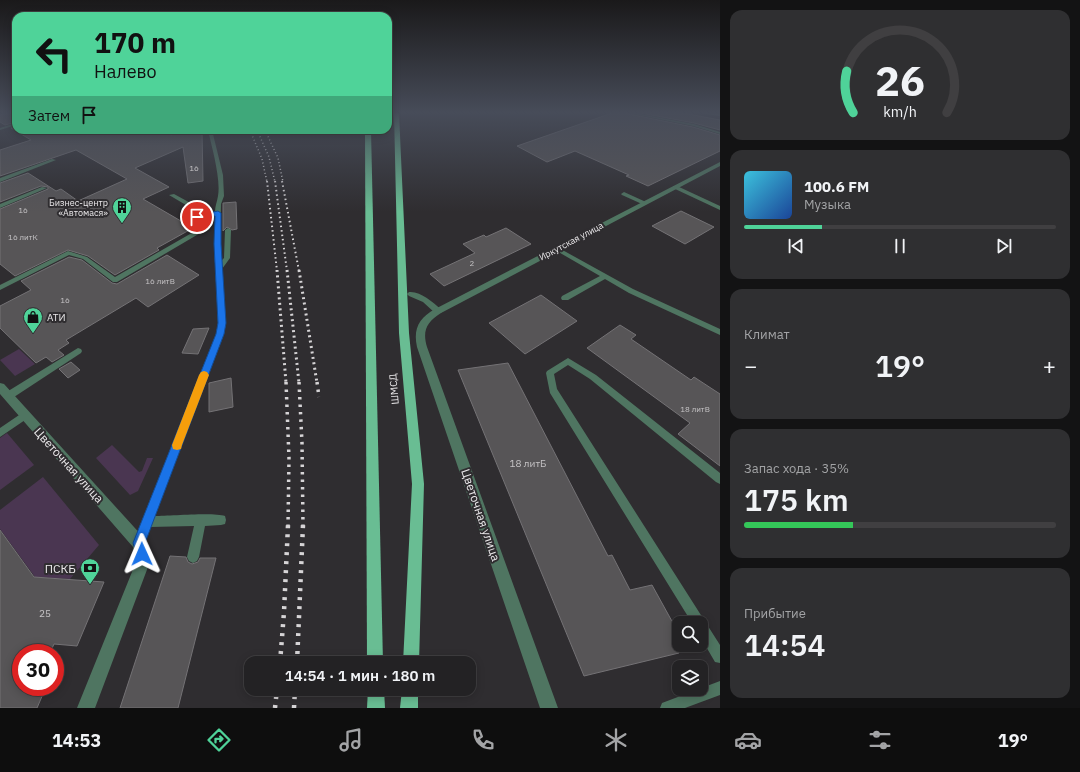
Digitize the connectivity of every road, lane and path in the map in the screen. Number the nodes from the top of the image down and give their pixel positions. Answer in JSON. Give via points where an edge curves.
{"nodes":[{"id":1,"x":214,"y":146,"type":"edge"},
{"id":2,"x":368,"y":146,"type":"edge"},
{"id":3,"x":397,"y":146,"type":"edge"},
{"id":4,"x":54,"y":160,"type":"dead end"},
{"id":5,"x":720,"y":164,"type":"edge"},
{"id":6,"x":0,"y":180,"type":"edge"},
{"id":7,"x":675,"y":187,"type":"junction"},
{"id":8,"x":44,"y":188,"type":"dead end"},
{"id":9,"x":624,"y":194,"type":"dead end"},
{"id":10,"x":172,"y":195,"type":"dead end"},
{"id":11,"x":644,"y":203,"type":"junction"},
{"id":12,"x":0,"y":206,"type":"edge"},
{"id":13,"x":720,"y":208,"type":"edge"},
{"id":14,"x":218,"y":213,"type":"junction"},
{"id":15,"x":197,"y":217,"type":"junction"},
{"id":16,"x":228,"y":230,"type":"dead end"},
{"id":17,"x":557,"y":249,"type":"junction"},
{"id":18,"x":219,"y":268,"type":"junction"},
{"id":19,"x":604,"y":277,"type":"junction"},
{"id":20,"x":0,"y":288,"type":"edge"},
{"id":21,"x":411,"y":294,"type":"dead end"},
{"id":22,"x":565,"y":298,"type":"dead end"},
{"id":23,"x":438,"y":311,"type":"junction"},
{"id":24,"x":424,"y":322,"type":"joint"},
{"id":25,"x":720,"y":332,"type":"edge"},
{"id":26,"x":78,"y":351,"type":"dead end"},
{"id":27,"x":4,"y":391,"type":"edge"},
{"id":28,"x":25,"y":415,"type":"junction"},
{"id":29,"x":0,"y":433,"type":"edge"},
{"id":30,"x":720,"y":479,"type":"edge"},
{"id":31,"x":201,"y":520,"type":"junction"},
{"id":32,"x":221,"y":520,"type":"dead end"},
{"id":33,"x":147,"y":522,"type":"junction"},
{"id":34,"x":139,"y":543,"type":"junction"},
{"id":35,"x":193,"y":557,"type":"dead end"},
{"id":36,"x":695,"y":616,"type":"edge"},
{"id":37,"x":708,"y":637,"type":"edge"},
{"id":38,"x":375,"y":656,"type":"edge"},
{"id":39,"x":411,"y":656,"type":"edge"},
{"id":40,"x":720,"y":656,"type":"edge"},
{"id":41,"x":720,"y":689,"type":"edge"},
{"id":42,"x":376,"y":696,"type":"edge"},
{"id":43,"x":410,"y":696,"type":"edge"},
{"id":44,"x":86,"y":708,"type":"edge"},
{"id":45,"x":376,"y":708,"type":"edge"},
{"id":46,"x":409,"y":708,"type":"edge"},
{"id":47,"x":549,"y":708,"type":"edge"},
{"id":48,"x":667,"y":708,"type":"edge"}],
"edges":[{"from":1,"to":14,"type":"lane","via":[[220,175],[221,196]]},
{"from":2,"to":38,"type":"main road"},
{"from":3,"to":39,"type":"main road","name":"ШМСД","via":[[404,333],[418,484]]},
{"from":4,"to":6,"type":"lane"},
{"from":5,"to":7,"type":"street","name":"Иркутская улица"},
{"from":7,"to":11,"type":"street","name":"Иркутская улица"},
{"from":7,"to":13,"type":"lane"},
{"from":8,"to":12,"type":"lane"},
{"from":9,"to":11,"type":"lane"},
{"from":10,"to":15,"type":"lane","via":[[194,207]]},
{"from":11,"to":17,"type":"street","name":"Иркутская улица"},
{"from":14,"to":15,"type":"lane"},
{"from":14,"to":18,"type":"lane"},
{"from":15,"to":20,"type":"lane","via":[[200,231],[115,280],[85,258],[68,253]]},
{"from":16,"to":18,"type":"lane","via":[[227,258]]},
{"from":17,"to":19,"type":"lane"},
{"from":17,"to":23,"type":"street","name":"Иркутская улица"},
{"from":18,"to":33,"type":"lane","via":[[222,314],[220,334]]},
{"from":19,"to":22,"type":"lane"},
{"from":19,"to":25,"type":"lane"},
{"from":21,"to":23,"type":"lane","via":[[426,300]]},
{"from":23,"to":24,"type":"street","name":"Иркутская улица"},
{"from":24,"to":47,"type":"street","name":"Цветочная улица","via":[[419,331],[422,347]]},
{"from":26,"to":27,"type":"lane"},
{"from":27,"to":28,"type":"street","name":"Цветочная улица"},
{"from":28,"to":29,"type":"lane"},
{"from":28,"to":34,"type":"street","name":"Цветочная улица"},
{"from":30,"to":36,"type":"lane","via":[[593,377],[568,361],[550,373],[553,390]]},
{"from":31,"to":32,"type":"lane"},
{"from":31,"to":33,"type":"lane"},
{"from":31,"to":35,"type":"lane"},
{"from":33,"to":34,"type":"lane"},
{"from":34,"to":44,"type":"street","via":[[142,554],[141,567]]},
{"from":37,"to":40,"type":"lane"},
{"from":41,"to":48,"type":"lane"},
{"from":42,"to":45,"type":"main road"},
{"from":43,"to":46,"type":"main road"}]}
